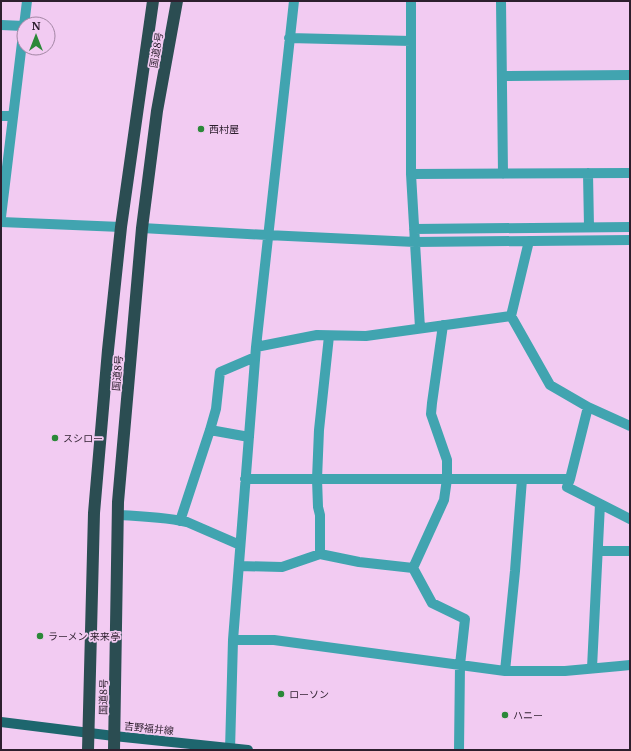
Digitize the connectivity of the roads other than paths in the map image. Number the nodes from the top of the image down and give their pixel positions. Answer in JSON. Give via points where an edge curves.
{"nodes":[{"id":1,"x":27,"y":1,"type":"edge"},
{"id":2,"x":153,"y":1,"type":"edge"},
{"id":3,"x":177,"y":1,"type":"edge"},
{"id":4,"x":294,"y":1,"type":"edge"},
{"id":5,"x":411,"y":1,"type":"edge"},
{"id":6,"x":501,"y":1,"type":"edge"},
{"id":7,"x":25,"y":16,"type":"edge"},
{"id":8,"x":1,"y":25,"type":"edge"},
{"id":9,"x":16,"y":26,"type":"edge"},
{"id":10,"x":289,"y":38,"type":"junction"},
{"id":11,"x":411,"y":41,"type":"junction"},
{"id":12,"x":20,"y":56,"type":"edge"},
{"id":13,"x":630,"y":75,"type":"edge"},
{"id":14,"x":502,"y":76,"type":"junction"},
{"id":15,"x":1,"y":116,"type":"edge"},
{"id":16,"x":13,"y":116,"type":"junction"},
{"id":17,"x":588,"y":173,"type":"junction"},
{"id":18,"x":630,"y":173,"type":"edge"},
{"id":19,"x":411,"y":174,"type":"junction"},
{"id":20,"x":502,"y":174,"type":"junction"},
{"id":21,"x":1,"y":217,"type":"edge"},
{"id":22,"x":1,"y":222,"type":"edge"},
{"id":23,"x":121,"y":227,"type":"junction"},
{"id":24,"x":589,"y":227,"type":"junction"},
{"id":25,"x":630,"y":227,"type":"edge"},
{"id":26,"x":142,"y":228,"type":"junction"},
{"id":27,"x":414,"y":228,"type":"junction"},
{"id":28,"x":267,"y":235,"type":"junction"},
{"id":29,"x":630,"y":240,"type":"edge"},
{"id":30,"x":529,"y":241,"type":"junction"},
{"id":31,"x":415,"y":242,"type":"junction"},
{"id":32,"x":511,"y":316,"type":"junction"},
{"id":33,"x":443,"y":325,"type":"junction"},
{"id":34,"x":420,"y":328,"type":"junction"},
{"id":35,"x":329,"y":336,"type":"junction"},
{"id":36,"x":255,"y":352,"type":"junction"},
{"id":37,"x":588,"y":407,"type":"junction"},
{"id":38,"x":630,"y":426,"type":"edge"},
{"id":39,"x":210,"y":430,"type":"junction"},
{"id":40,"x":249,"y":437,"type":"junction"},
{"id":41,"x":245,"y":478,"type":"junction"},
{"id":42,"x":317,"y":479,"type":"junction"},
{"id":43,"x":447,"y":479,"type":"junction"},
{"id":44,"x":522,"y":479,"type":"junction"},
{"id":45,"x":570,"y":479,"type":"junction"},
{"id":46,"x":600,"y":504,"type":"junction"},
{"id":47,"x":118,"y":515,"type":"junction"},
{"id":48,"x":630,"y":519,"type":"edge"},
{"id":49,"x":180,"y":521,"type":"junction"},
{"id":50,"x":240,"y":545,"type":"junction"},
{"id":51,"x":598,"y":551,"type":"junction"},
{"id":52,"x":630,"y":551,"type":"edge"},
{"id":53,"x":320,"y":554,"type":"junction"},
{"id":54,"x":239,"y":566,"type":"junction"},
{"id":55,"x":413,"y":568,"type":"junction"},
{"id":56,"x":233,"y":640,"type":"junction"},
{"id":57,"x":460,"y":665,"type":"junction"},
{"id":58,"x":630,"y":665,"type":"edge"},
{"id":59,"x":592,"y":668,"type":"junction"},
{"id":60,"x":505,"y":671,"type":"junction"},
{"id":61,"x":1,"y":722,"type":"edge"},
{"id":62,"x":88,"y":733,"type":"junction"},
{"id":63,"x":114,"y":736,"type":"junction"},
{"id":64,"x":230,"y":749,"type":"edge"},
{"id":65,"x":88,"y":750,"type":"edge"},
{"id":66,"x":114,"y":750,"type":"edge"},
{"id":67,"x":248,"y":750,"type":"edge"},
{"id":68,"x":459,"y":750,"type":"edge"}],
"edges":[{"from":1,"to":7,"type":"street"},
{"from":2,"to":23,"type":"highway","name":"国道8号"},
{"from":3,"to":26,"type":"highway","name":"国道8号","via":[[157,111]]},
{"from":4,"to":10,"type":"street"},
{"from":5,"to":11,"type":"street"},
{"from":6,"to":14,"type":"street"},
{"from":8,"to":9,"type":"street"},
{"from":10,"to":11,"type":"street"},
{"from":10,"to":28,"type":"street"},
{"from":11,"to":19,"type":"street"},
{"from":12,"to":16,"type":"street"},
{"from":13,"to":14,"type":"street"},
{"from":14,"to":20,"type":"street"},
{"from":15,"to":16,"type":"street"},
{"from":16,"to":21,"type":"street"},
{"from":17,"to":18,"type":"street"},
{"from":17,"to":20,"type":"street"},
{"from":17,"to":24,"type":"street"},
{"from":19,"to":20,"type":"street"},
{"from":19,"to":27,"type":"street"},
{"from":22,"to":23,"type":"street"},
{"from":23,"to":62,"type":"highway","name":"国道8号","via":[[94,512]]},
{"from":24,"to":25,"type":"street"},
{"from":24,"to":27,"type":"street"},
{"from":26,"to":28,"type":"street"},
{"from":26,"to":47,"type":"highway","name":"国道8号"},
{"from":27,"to":31,"type":"street"},
{"from":28,"to":31,"type":"street"},
{"from":28,"to":36,"type":"street"},
{"from":29,"to":30,"type":"street"},
{"from":30,"to":31,"type":"street"},
{"from":30,"to":32,"type":"street"},
{"from":31,"to":34,"type":"street"},
{"from":32,"to":33,"type":"street"},
{"from":32,"to":37,"type":"street","via":[[550,386]]},
{"from":33,"to":34,"type":"street"},
{"from":33,"to":43,"type":"street","via":[[431,414],[447,460]]},
{"from":34,"to":35,"type":"street","via":[[366,336]]},
{"from":35,"to":36,"type":"street","via":[[317,335]]},
{"from":35,"to":42,"type":"street","via":[[319,430]]},
{"from":36,"to":39,"type":"street","via":[[220,372],[216,409]]},
{"from":36,"to":40,"type":"street"},
{"from":37,"to":38,"type":"street"},
{"from":37,"to":45,"type":"street"},
{"from":39,"to":40,"type":"street"},
{"from":39,"to":49,"type":"street"},
{"from":40,"to":41,"type":"street"},
{"from":41,"to":42,"type":"street"},
{"from":41,"to":50,"type":"street"},
{"from":42,"to":43,"type":"street"},
{"from":42,"to":53,"type":"street"},
{"from":43,"to":44,"type":"street"},
{"from":43,"to":55,"type":"street","via":[[444,500]]},
{"from":44,"to":45,"type":"street"},
{"from":44,"to":60,"type":"street"},
{"from":45,"to":46,"type":"street","via":[[567,487]]},
{"from":46,"to":48,"type":"street"},
{"from":46,"to":51,"type":"street"},
{"from":47,"to":49,"type":"street"},
{"from":47,"to":63,"type":"highway","name":"国道8号"},
{"from":49,"to":50,"type":"street"},
{"from":50,"to":54,"type":"street"},
{"from":51,"to":52,"type":"street"},
{"from":51,"to":59,"type":"street"},
{"from":53,"to":54,"type":"street","via":[[282,567]]},
{"from":53,"to":55,"type":"street","via":[[359,562]]},
{"from":54,"to":56,"type":"street"},
{"from":55,"to":57,"type":"street","via":[[432,603],[465,619]]},
{"from":56,"to":57,"type":"street","via":[[274,640]]},
{"from":56,"to":64,"type":"street"},
{"from":57,"to":60,"type":"street"},
{"from":57,"to":68,"type":"street"},
{"from":58,"to":59,"type":"street"},
{"from":59,"to":60,"type":"street","via":[[565,671]]},
{"from":61,"to":62,"type":"main road","name":"吉野福井線"},
{"from":62,"to":63,"type":"main road","name":"吉野福井線"},
{"from":62,"to":65,"type":"highway","name":"国道8号"},
{"from":63,"to":64,"type":"main road","name":"吉野福井線"},
{"from":63,"to":66,"type":"highway","name":"国道8号"},
{"from":64,"to":67,"type":"main road","name":"吉野福井線"}]}
